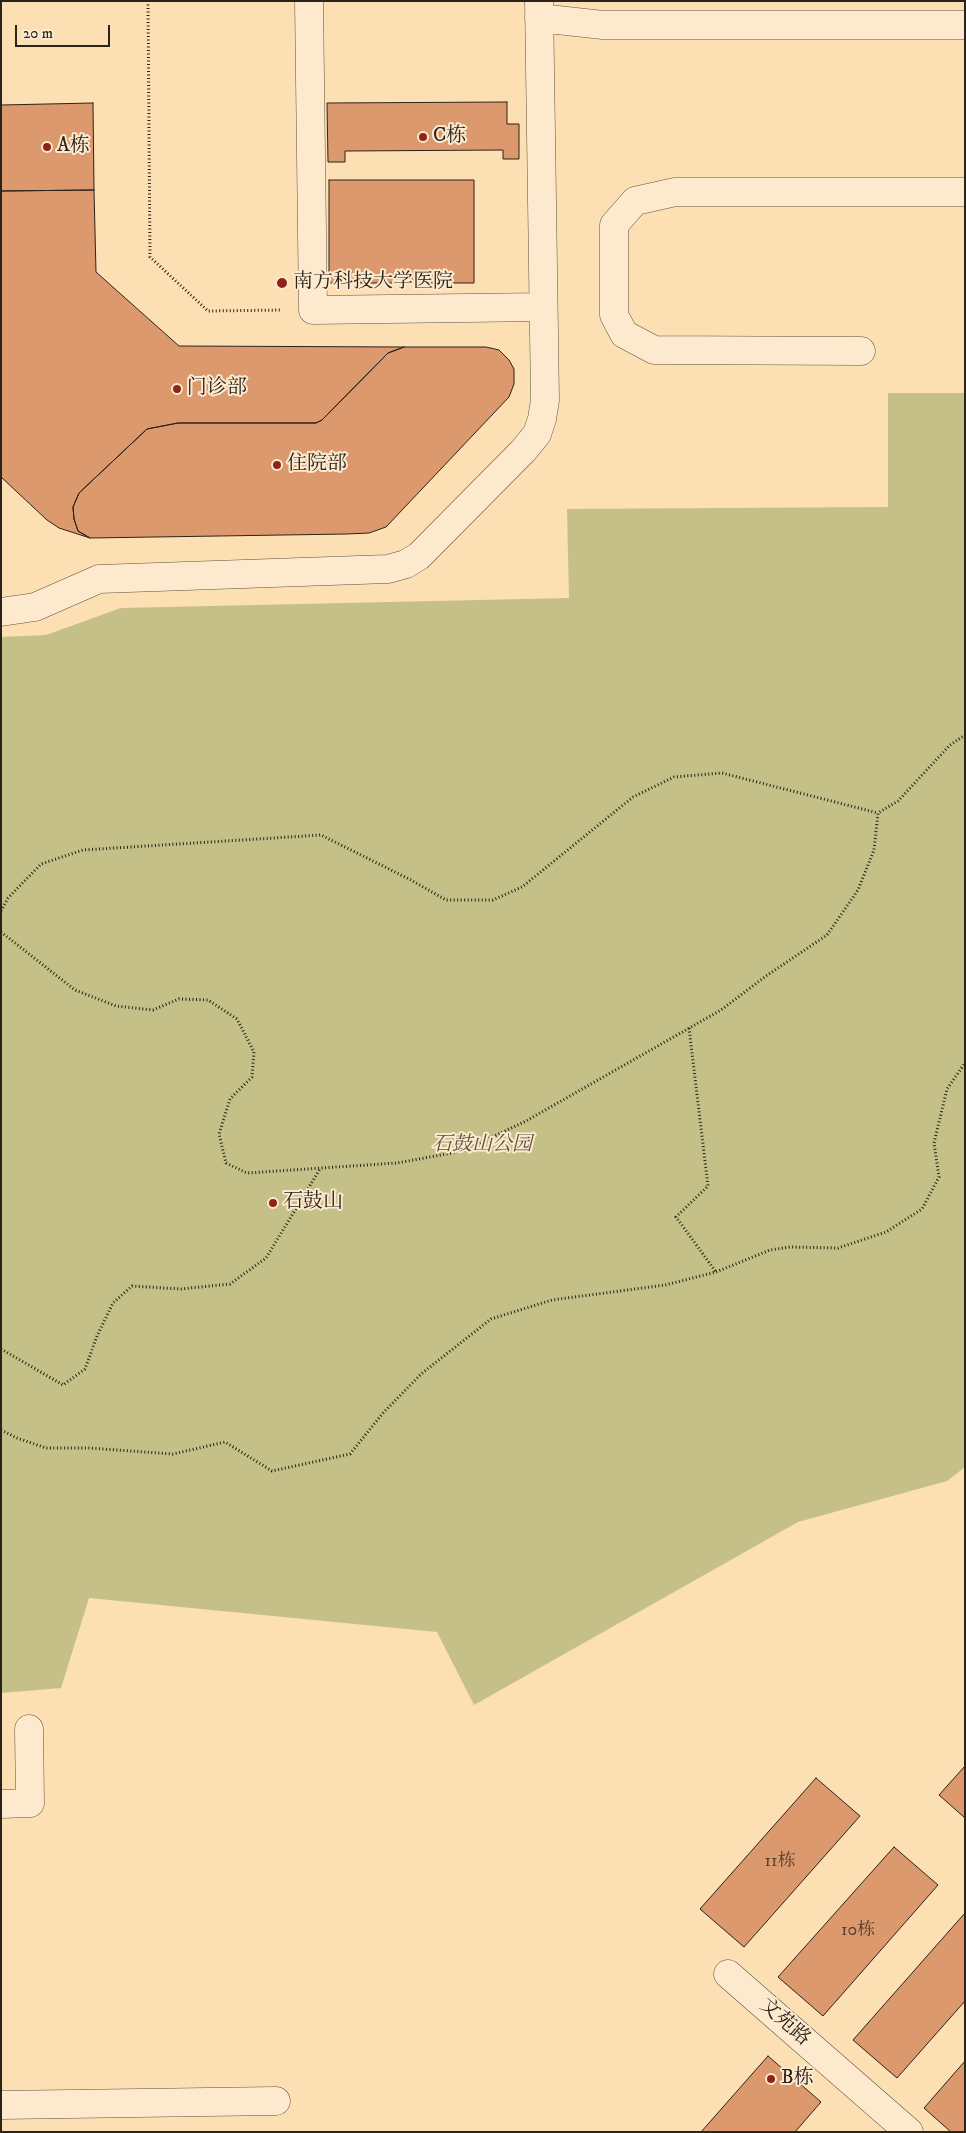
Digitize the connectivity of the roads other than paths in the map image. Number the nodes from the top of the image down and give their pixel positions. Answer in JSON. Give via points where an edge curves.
{"nodes":[{"id":1,"x":309,"y":1,"type":"edge"},
{"id":2,"x":539,"y":10,"type":"edge"},
{"id":3,"x":965,"y":25,"type":"edge"},
{"id":4,"x":965,"y":192,"type":"edge"},
{"id":5,"x":544,"y":307,"type":"junction"},
{"id":6,"x":861,"y":351,"type":"dead end"},
{"id":7,"x":1,"y":612,"type":"edge"},
{"id":8,"x":29,"y":1729,"type":"dead end"},
{"id":9,"x":1,"y":1804,"type":"edge"},
{"id":10,"x":728,"y":1974,"type":"dead end"},
{"id":11,"x":276,"y":2101,"type":"dead end"},
{"id":12,"x":1,"y":2105,"type":"edge"},
{"id":13,"x":909,"y":2132,"type":"edge"}],
"edges":[{"from":1,"to":5,"type":"street","via":[[313,310]]},
{"from":2,"to":3,"type":"street","via":[[603,25]]},
{"from":2,"to":5,"type":"street"},
{"from":4,"to":6,"type":"street","via":[[675,192],[635,201],[614,225],[614,315],[624,334],[654,350]]},
{"from":5,"to":7,"type":"street","via":[[545,400],[537,434],[419,556],[406,564],[388,569],[99,579],[35,607]]},
{"from":8,"to":9,"type":"street","via":[[30,1803]]},
{"from":10,"to":13,"type":"street","name":"文苑路"},
{"from":11,"to":12,"type":"street"}]}
